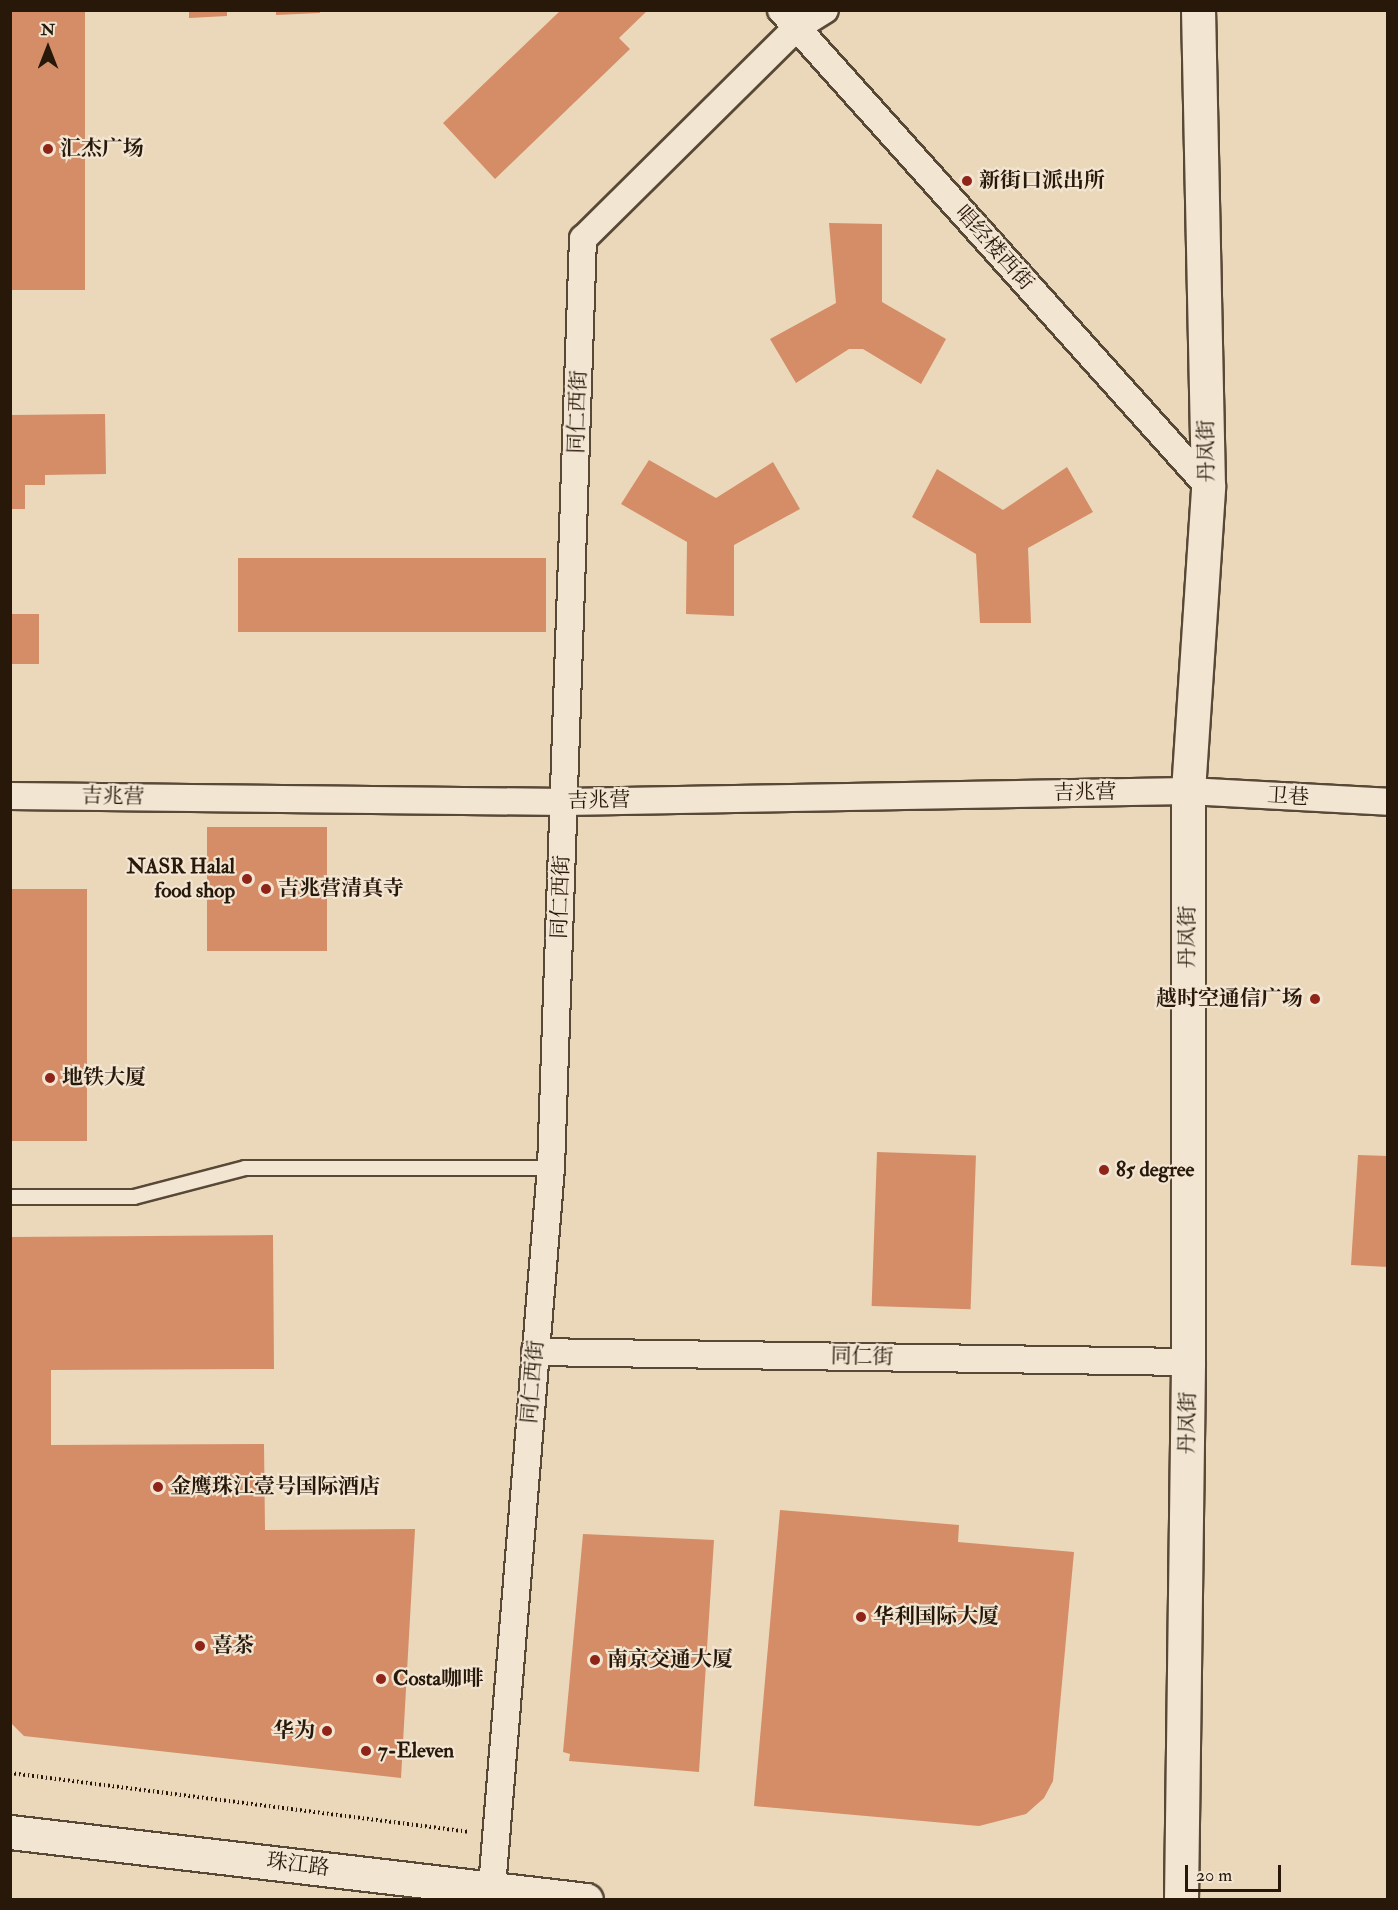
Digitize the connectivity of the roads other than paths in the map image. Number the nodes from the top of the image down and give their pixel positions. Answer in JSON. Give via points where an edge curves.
{"nodes":[{"id":1,"x":825,"y":10,"type":"edge"},
{"id":2,"x":1198,"y":10,"type":"edge"},
{"id":3,"x":788,"y":19,"type":"edge"},
{"id":4,"x":1208,"y":486,"type":"junction"},
{"id":5,"x":1188,"y":791,"type":"junction"},
{"id":6,"x":10,"y":796,"type":"edge"},
{"id":7,"x":565,"y":802,"type":"junction"},
{"id":8,"x":1388,"y":802,"type":"edge"},
{"id":9,"x":551,"y":1168,"type":"junction"},
{"id":10,"x":10,"y":1197,"type":"edge"},
{"id":11,"x":535,"y":1352,"type":"junction"},
{"id":12,"x":1188,"y":1362,"type":"junction"},
{"id":13,"x":10,"y":1832,"type":"edge"},
{"id":14,"x":492,"y":1887,"type":"junction"},
{"id":15,"x":586,"y":1899,"type":"edge"},
{"id":16,"x":1181,"y":1899,"type":"edge"}],
"edges":[{"from":1,"to":3,"type":"street","name":"同仁西街"},
{"from":2,"to":4,"type":"main road","name":"丹凤街"},
{"from":3,"to":4,"type":"street","name":"唱经楼西街"},
{"from":3,"to":7,"type":"street","name":"同仁西街","via":[[583,238]]},
{"from":4,"to":5,"type":"main road","name":"丹凤街"},
{"from":5,"to":7,"type":"street","name":"吉兆营"},
{"from":5,"to":8,"type":"street","name":"卫巷"},
{"from":5,"to":12,"type":"main road","name":"丹凤街"},
{"from":6,"to":7,"type":"street","name":"吉兆营"},
{"from":7,"to":9,"type":"street","name":"同仁西街"},
{"from":9,"to":10,"type":"lane","via":[[245,1168],[134,1197]]},
{"from":9,"to":11,"type":"street","name":"同仁西街"},
{"from":11,"to":12,"type":"street","name":"同仁街"},
{"from":11,"to":14,"type":"street","name":"同仁西街"},
{"from":12,"to":16,"type":"main road","name":"丹凤街"},
{"from":13,"to":14,"type":"main road","name":"珠江路"},
{"from":14,"to":15,"type":"main road","name":"珠江路"}]}
